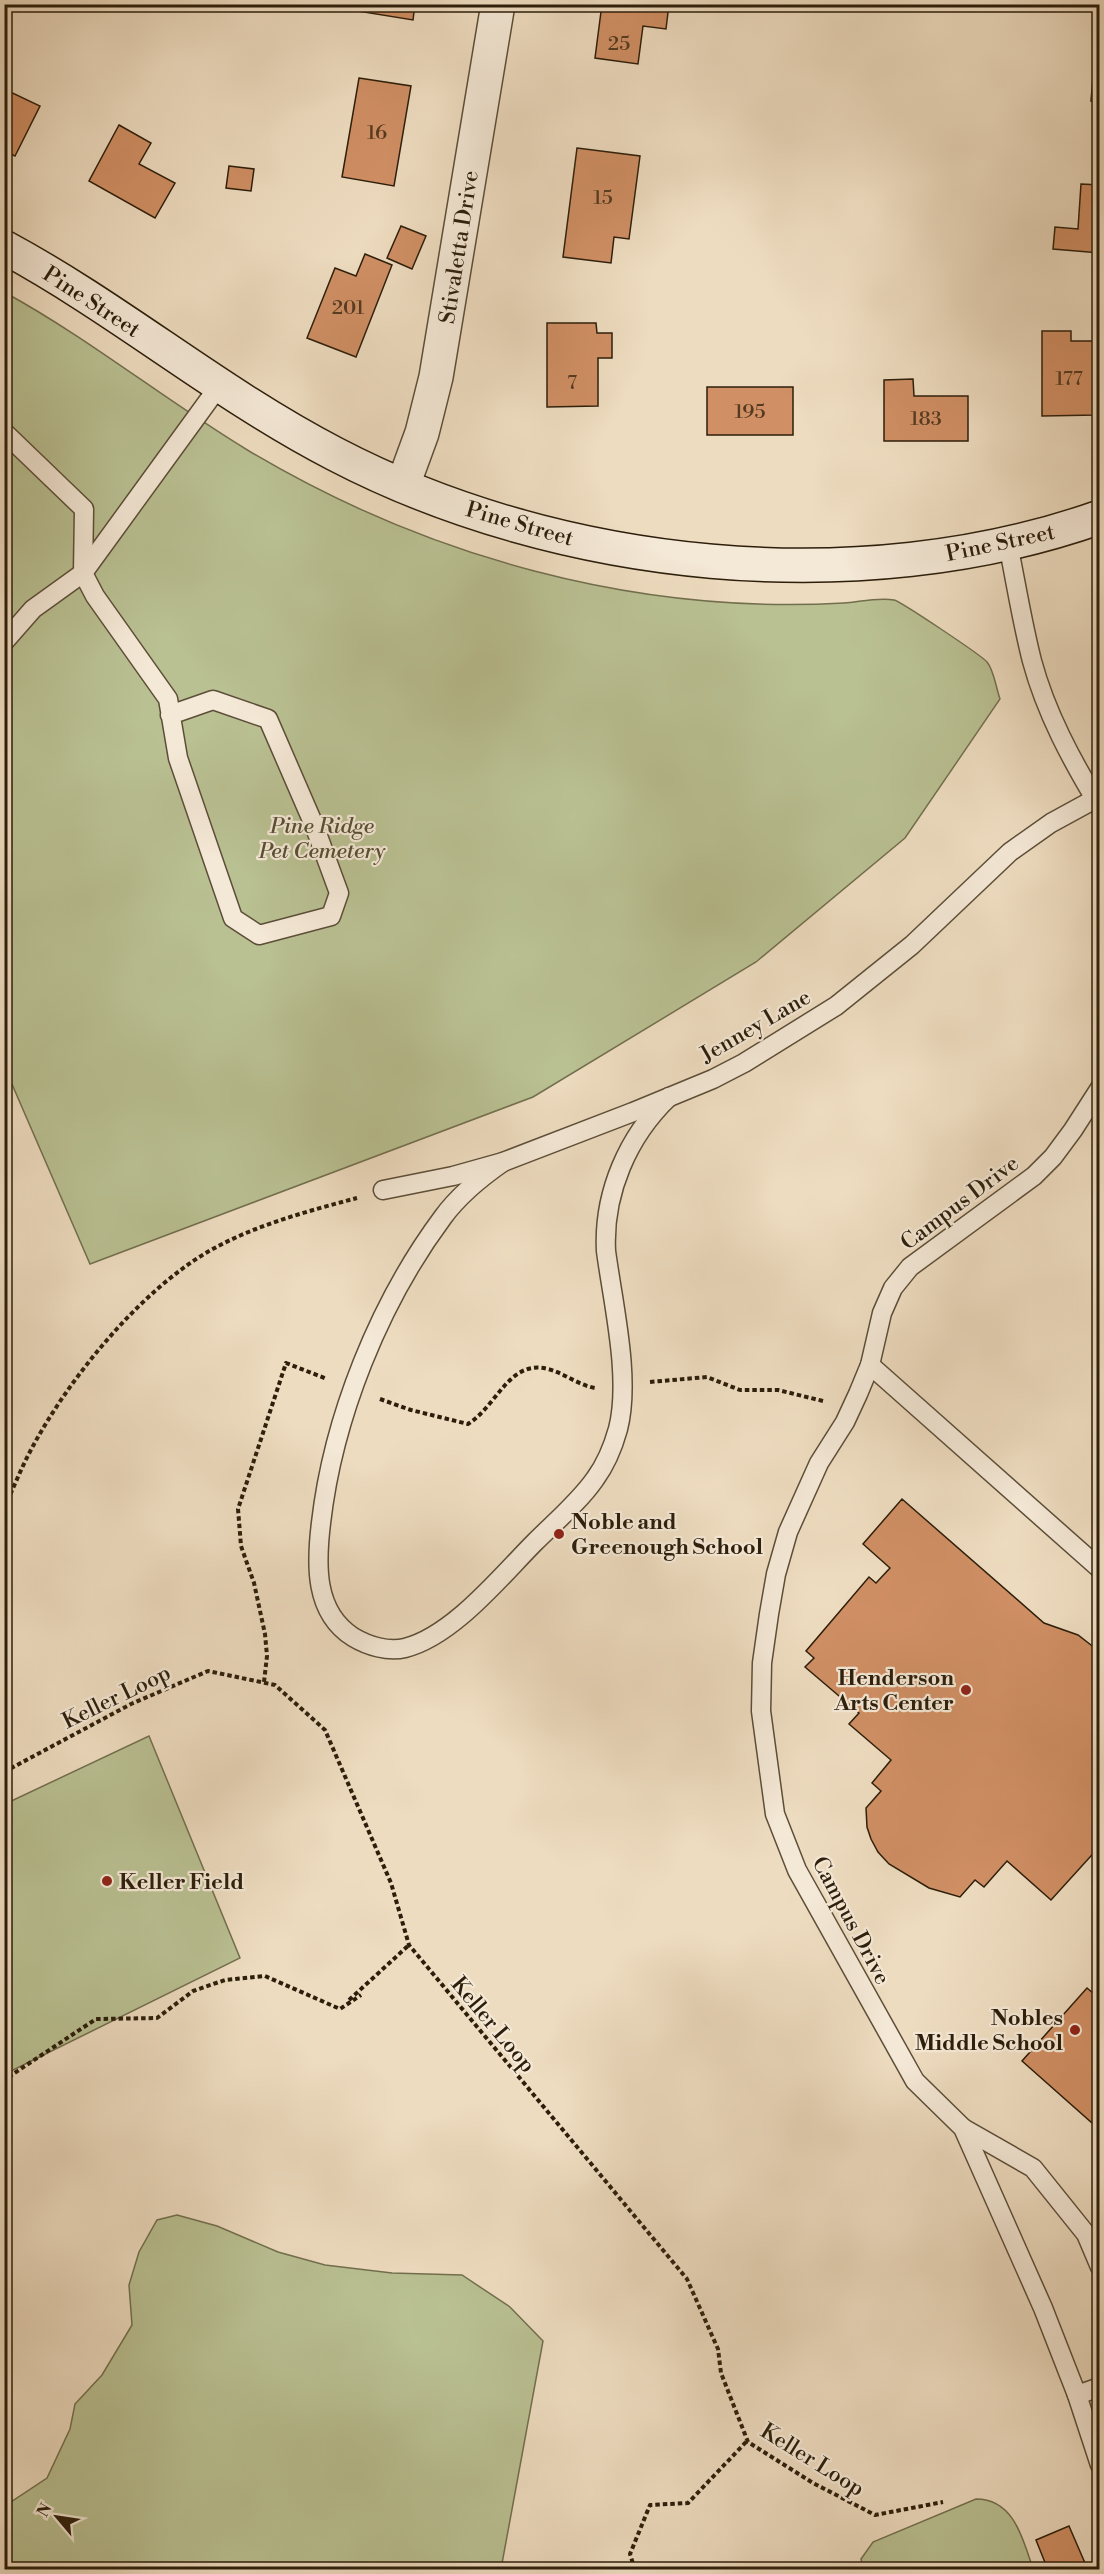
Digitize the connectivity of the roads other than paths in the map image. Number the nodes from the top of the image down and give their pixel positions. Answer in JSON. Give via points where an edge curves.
{"nodes":[{"id":1,"x":498,"y":4,"type":"edge"},
{"id":2,"x":4,"y":247,"type":"edge"},
{"id":3,"x":219,"y":386,"type":"junction"},
{"id":4,"x":4,"y":432,"type":"edge"},
{"id":5,"x":402,"y":485,"type":"junction"},
{"id":6,"x":1100,"y":517,"type":"edge"},
{"id":7,"x":1008,"y":544,"type":"junction"},
{"id":8,"x":83,"y":573,"type":"junction"},
{"id":9,"x":4,"y":642,"type":"edge"},
{"id":10,"x":170,"y":715,"type":"junction"},
{"id":11,"x":1097,"y":803,"type":"edge"},
{"id":12,"x":1100,"y":1088,"type":"edge"},
{"id":13,"x":669,"y":1097,"type":"junction"},
{"id":14,"x":503,"y":1162,"type":"junction"},
{"id":15,"x":383,"y":1190,"type":"road end"},
{"id":16,"x":870,"y":1365,"type":"junction"},
{"id":17,"x":1100,"y":1569,"type":"edge"},
{"id":18,"x":963,"y":2128,"type":"junction"},
{"id":19,"x":1100,"y":2267,"type":"edge"},
{"id":20,"x":1100,"y":2387,"type":"edge"},
{"id":21,"x":1077,"y":2395,"type":"junction"},
{"id":22,"x":1100,"y":2465,"type":"edge"}],
"edges":[{"from":1,"to":5,"type":"street","name":"Stivaletta Drive","via":[[430,405]]},
{"from":2,"to":3,"type":"street","name":"Pine Street","via":[[68,284]]},
{"from":3,"to":5,"type":"street","name":"Pine Street","via":[[337,455]]},
{"from":3,"to":8,"type":"lane"},
{"from":4,"to":8,"type":"lane","via":[[84,509]]},
{"from":5,"to":7,"type":"street","name":"Pine Street","via":[[531,529],[670,557],[818,564],[923,557]]},
{"from":6,"to":7,"type":"street","name":"Pine Street"},
{"from":7,"to":11,"type":"lane","via":[[1032,662],[1063,741]]},
{"from":8,"to":9,"type":"lane","via":[[33,609]]},
{"from":8,"to":10,"type":"lane","via":[[168,699]]},
{"from":10,"to":10,"type":"lane","via":[[178,758],[233,918],[258,935],[332,916],[339,893],[268,719],[213,700]]},
{"from":11,"to":13,"type":"lane","name":"Jenney Lane","via":[[1023,841],[912,945],[836,1006],[744,1063]]},
{"from":12,"to":16,"type":"lane","name":"Campus Drive","via":[[1073,1130],[1034,1176],[910,1267],[893,1288],[882,1312]]},
{"from":13,"to":14,"type":"lane","name":"Jenney Lane"},
{"from":13,"to":14,"type":"lane","via":[[640,1128],[629,1147],[611,1199],[605,1236],[621,1362],[622,1408],[613,1446],[604,1464],[581,1496],[451,1623],[405,1648],[379,1648],[342,1628],[331,1614],[319,1582],[322,1513],[335,1444],[368,1352],[427,1240],[461,1195]]},
{"from":14,"to":15,"type":"lane","name":"Jenney Lane"},
{"from":16,"to":17,"type":"lane"},
{"from":16,"to":18,"type":"lane","name":"Campus Drive","via":[[845,1422],[803,1497],[776,1574],[762,1663],[761,1711],[766,1757],[775,1814],[797,1870],[915,2081]]},
{"from":18,"to":19,"type":"lane","via":[[1033,2168],[1086,2234]]},
{"from":18,"to":21,"type":"lane","name":"Campus Drive"},
{"from":20,"to":21,"type":"lane"},
{"from":21,"to":22,"type":"lane","name":"Campus Drive"}]}
